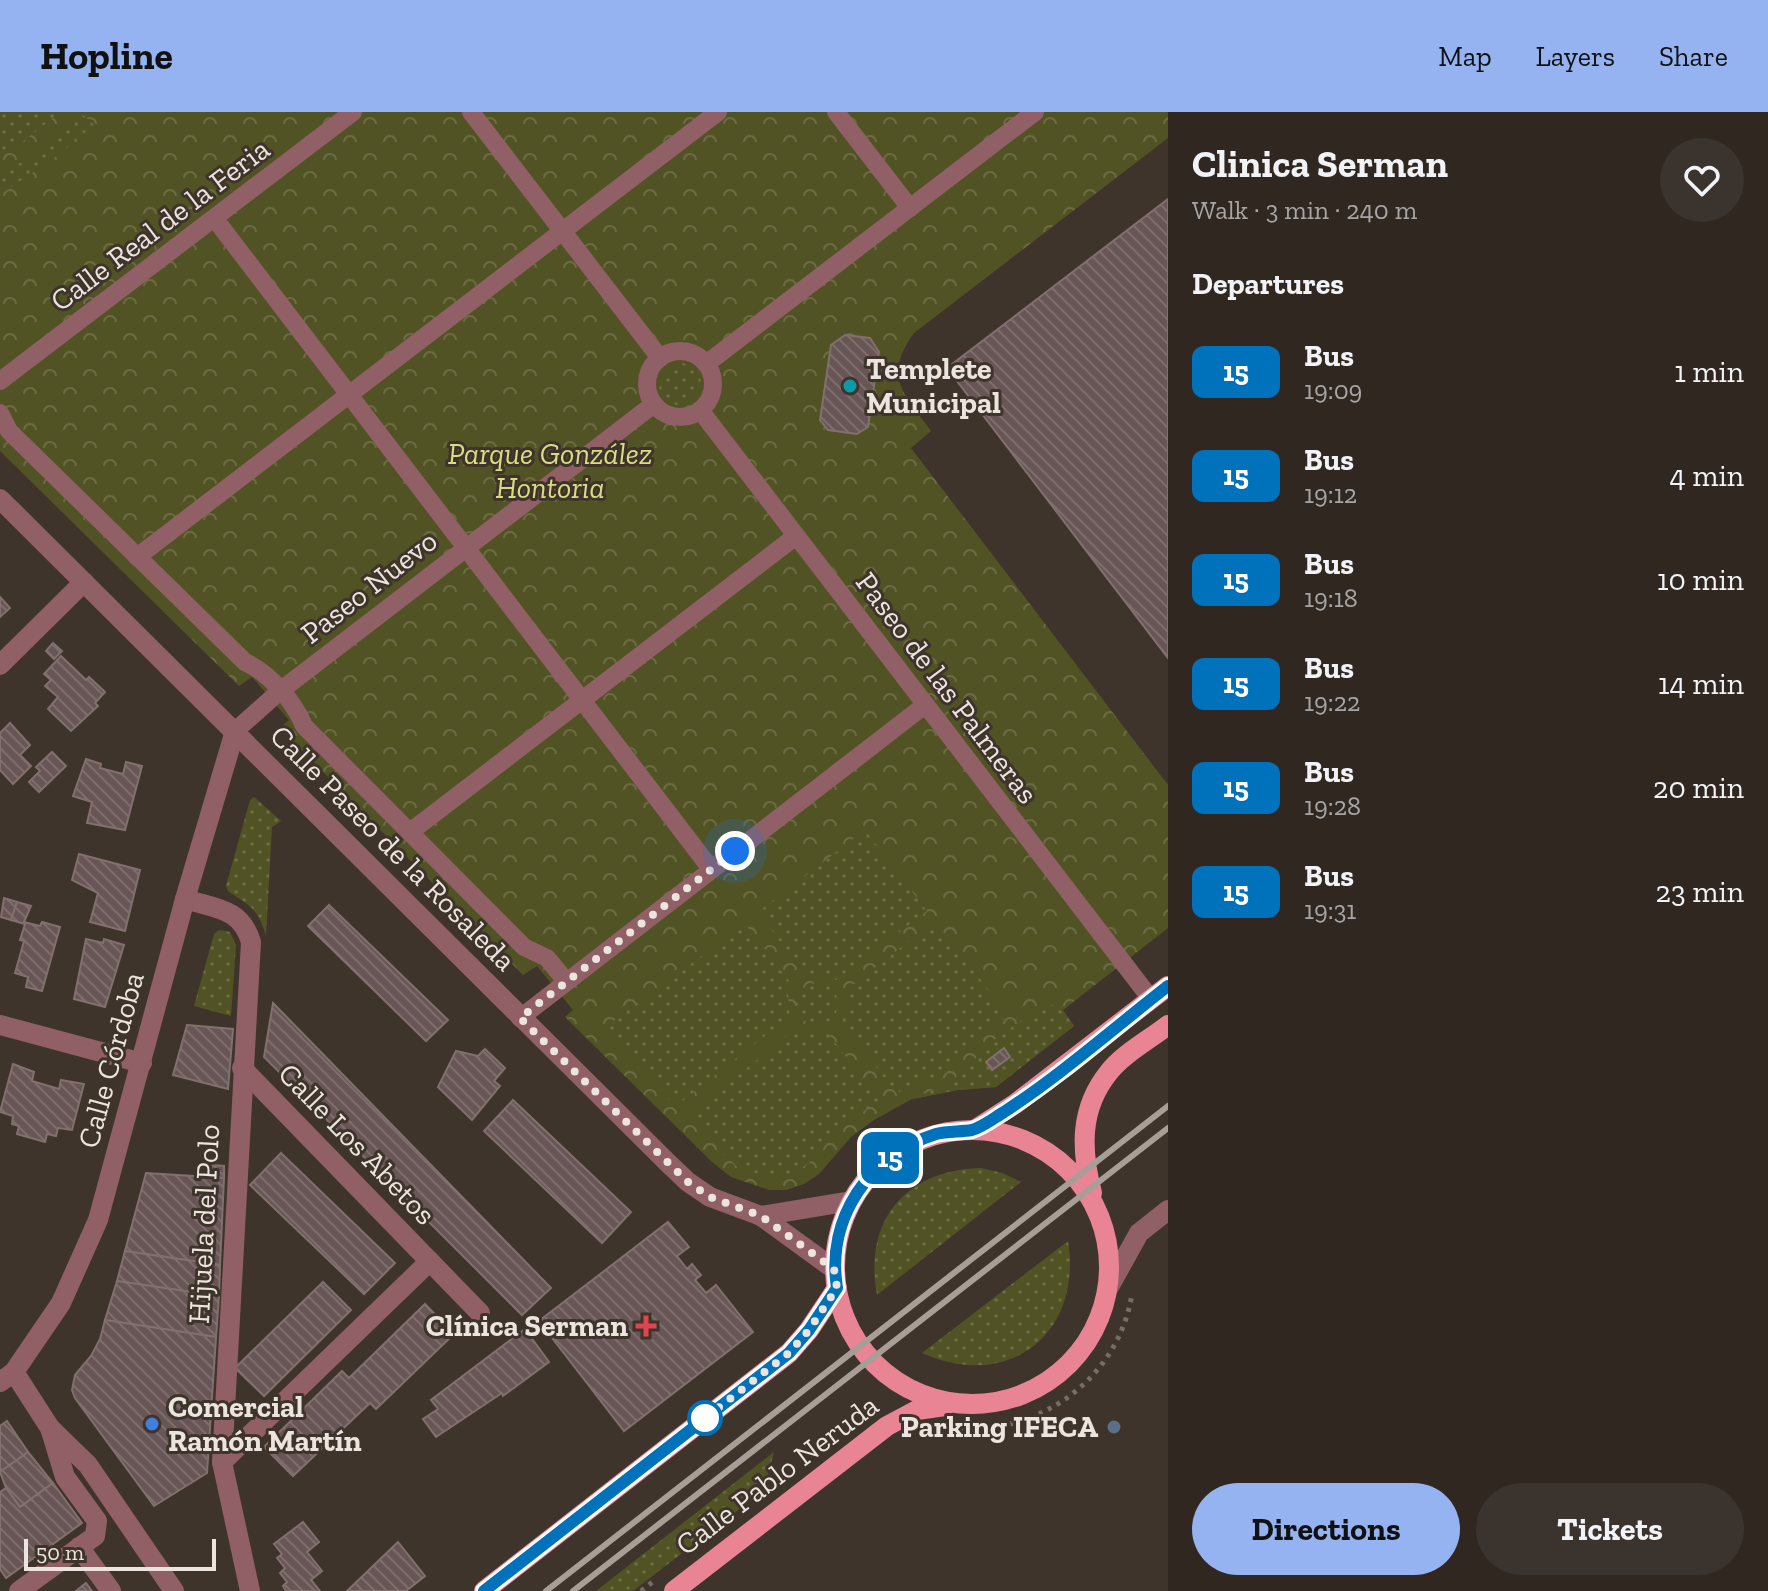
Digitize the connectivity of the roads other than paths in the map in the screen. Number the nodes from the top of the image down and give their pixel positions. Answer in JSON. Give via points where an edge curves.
{"nodes":[{"id":1,"x":353,"y":112,"type":"edge"},
{"id":2,"x":471,"y":112,"type":"edge"},
{"id":3,"x":718,"y":112,"type":"edge"},
{"id":4,"x":836,"y":112,"type":"edge"},
{"id":5,"x":1035,"y":112,"type":"edge"},
{"id":6,"x":910,"y":208,"type":"junction"},
{"id":7,"x":215,"y":219,"type":"junction"},
{"id":8,"x":563,"y":231,"type":"junction"},
{"id":9,"x":660,"y":358,"type":"junction"},
{"id":10,"x":706,"y":364,"type":"junction"},
{"id":11,"x":0,"y":381,"type":"edge"},
{"id":12,"x":348,"y":395,"type":"junction"},
{"id":13,"x":654,"y":404,"type":"junction"},
{"id":14,"x":700,"y":410,"type":"junction"},
{"id":15,"x":0,"y":413,"type":"edge"},
{"id":16,"x":0,"y":499,"type":"edge"},
{"id":17,"x":796,"y":536,"type":"junction"},
{"id":18,"x":467,"y":547,"type":"junction"},
{"id":19,"x":137,"y":557,"type":"junction"},
{"id":20,"x":84,"y":582,"type":"junction"},
{"id":21,"x":0,"y":665,"type":"edge"},
{"id":22,"x":280,"y":691,"type":"junction"},
{"id":23,"x":583,"y":700,"type":"junction"},
{"id":24,"x":925,"y":705,"type":"junction"},
{"id":25,"x":235,"y":731,"type":"junction"},
{"id":26,"x":410,"y":832,"type":"junction"},
{"id":27,"x":711,"y":869,"type":"junction"},
{"id":28,"x":185,"y":899,"type":"junction"},
{"id":29,"x":566,"y":981,"type":"junction"},
{"id":30,"x":1168,"y":986,"type":"edge"},
{"id":31,"x":1151,"y":999,"type":"junction"},
{"id":32,"x":520,"y":1018,"type":"junction"},
{"id":33,"x":0,"y":1025,"type":"edge"},
{"id":34,"x":1168,"y":1025,"type":"edge"},
{"id":35,"x":142,"y":1063,"type":"junction"},
{"id":36,"x":242,"y":1068,"type":"junction"},
{"id":37,"x":976,"y":1129,"type":"junction"},
{"id":38,"x":851,"y":1201,"type":"junction"},
{"id":39,"x":1095,"y":1205,"type":"junction"},
{"id":40,"x":1168,"y":1210,"type":"edge"},
{"id":41,"x":761,"y":1216,"type":"junction"},
{"id":42,"x":430,"y":1261,"type":"junction"},
{"id":43,"x":835,"y":1279,"type":"junction"},
{"id":44,"x":1109,"y":1287,"type":"junction"},
{"id":45,"x":480,"y":1313,"type":"dead end"},
{"id":46,"x":7,"y":1377,"type":"edge"},
{"id":47,"x":966,"y":1405,"type":"junction"},
{"id":48,"x":50,"y":1428,"type":"junction"},
{"id":49,"x":222,"y":1462,"type":"junction"},
{"id":50,"x":79,"y":1547,"type":"junction"},
{"id":51,"x":19,"y":1591,"type":"edge"},
{"id":52,"x":111,"y":1591,"type":"edge"},
{"id":53,"x":174,"y":1591,"type":"edge"},
{"id":54,"x":250,"y":1591,"type":"edge"},
{"id":55,"x":484,"y":1591,"type":"edge"},
{"id":56,"x":674,"y":1591,"type":"edge"}],
"edges":[{"from":1,"to":7,"type":"street","name":"Calle Real de la Feria"},
{"from":2,"to":8,"type":"street"},
{"from":3,"to":8,"type":"street"},
{"from":4,"to":6,"type":"street"},
{"from":5,"to":6,"type":"street"},
{"from":6,"to":10,"type":"street"},
{"from":7,"to":11,"type":"street","name":"Calle Real de la Feria"},
{"from":7,"to":12,"type":"street"},
{"from":8,"to":9,"type":"street"},
{"from":8,"to":12,"type":"street"},
{"from":9,"to":10,"type":"street","via":[[689,352]]},
{"from":9,"to":13,"type":"street","via":[[647,385]]},
{"from":10,"to":14,"type":"street","via":[[713,383]]},
{"from":12,"to":18,"type":"street"},
{"from":12,"to":19,"type":"street"},
{"from":13,"to":14,"type":"street","via":[[670,415]]},
{"from":13,"to":18,"type":"street","name":"Paseo Nuevo"},
{"from":14,"to":17,"type":"street","name":"Paseo de las Palmeras"},
{"from":15,"to":19,"type":"street","via":[[9,431]]},
{"from":16,"to":20,"type":"street","name":"Calle Paseo de la Rosaleda"},
{"from":17,"to":23,"type":"street"},
{"from":17,"to":24,"type":"street","name":"Paseo de las Palmeras"},
{"from":18,"to":22,"type":"street","name":"Paseo Nuevo"},
{"from":18,"to":23,"type":"street"},
{"from":19,"to":22,"type":"street"},
{"from":20,"to":21,"type":"street"},
{"from":20,"to":25,"type":"street","name":"Calle Paseo de la Rosaleda"},
{"from":22,"to":25,"type":"street","name":"Paseo Nuevo"},
{"from":22,"to":26,"type":"street","via":[[304,726]]},
{"from":23,"to":26,"type":"street"},
{"from":23,"to":27,"type":"street"},
{"from":24,"to":27,"type":"street"},
{"from":24,"to":31,"type":"street","name":"Paseo de las Palmeras"},
{"from":25,"to":28,"type":"street","name":"Calle Córdoba"},
{"from":25,"to":32,"type":"street","name":"Calle Paseo de la Rosaleda"},
{"from":26,"to":29,"type":"street","via":[[524,947],[547,958]]},
{"from":27,"to":29,"type":"street"},
{"from":28,"to":35,"type":"street","name":"Calle Córdoba"},
{"from":28,"to":36,"type":"street","name":"Hijuela del Polo","via":[[233,914],[246,925],[251,942]]},
{"from":29,"to":32,"type":"street"},
{"from":30,"to":31,"type":"main road"},
{"from":31,"to":37,"type":"main road"},
{"from":32,"to":41,"type":"street","name":"Calle Paseo de la Rosaleda","via":[[688,1182],[710,1197]]},
{"from":33,"to":35,"type":"street"},
{"from":34,"to":39,"type":"main road","via":[[1110,1070],[1093,1096],[1084,1162]]},
{"from":35,"to":46,"type":"street","name":"Calle Córdoba","via":[[98,1220],[61,1303]]},
{"from":36,"to":42,"type":"street","name":"Calle Los Abetos"},
{"from":36,"to":49,"type":"street","name":"Hijuela del Polo"},
{"from":37,"to":38,"type":"main road","via":[[938,1134],[903,1148],[873,1170]]},
{"from":37,"to":39,"type":"main road","via":[[1012,1135],[1046,1151],[1074,1174]]},
{"from":38,"to":41,"type":"street","name":"Calle Paseo de la Rosaleda"},
{"from":38,"to":43,"type":"main road","via":[[838,1235]]},
{"from":39,"to":44,"type":"main road","via":[[1109,1245]]},
{"from":40,"to":44,"type":"street","via":[[1139,1233]]},
{"from":41,"to":43,"type":"street","name":"Calle Paseo de la Rosaleda"},
{"from":42,"to":45,"type":"street","name":"Calle Los Abetos"},
{"from":42,"to":49,"type":"street","name":"Calle Los Abetos"},
{"from":43,"to":47,"type":"main road","via":[[839,1303],[857,1342],[886,1374],[924,1396]]},
{"from":43,"to":55,"type":"main road","via":[[809,1330],[789,1353]]},
{"from":44,"to":47,"type":"main road","via":[[1089,1340],[1066,1367],[1023,1395]]},
{"from":46,"to":48,"type":"street"},
{"from":47,"to":56,"type":"main road","name":"Calle Pablo Neruda","via":[[917,1410],[887,1426]]},
{"from":48,"to":50,"type":"street","via":[[65,1477],[97,1521],[95,1536]]},
{"from":48,"to":53,"type":"street","via":[[88,1465]]},
{"from":49,"to":54,"type":"street","name":"Hijuela del Polo"},
{"from":50,"to":51,"type":"street"},
{"from":50,"to":52,"type":"street"}]}
